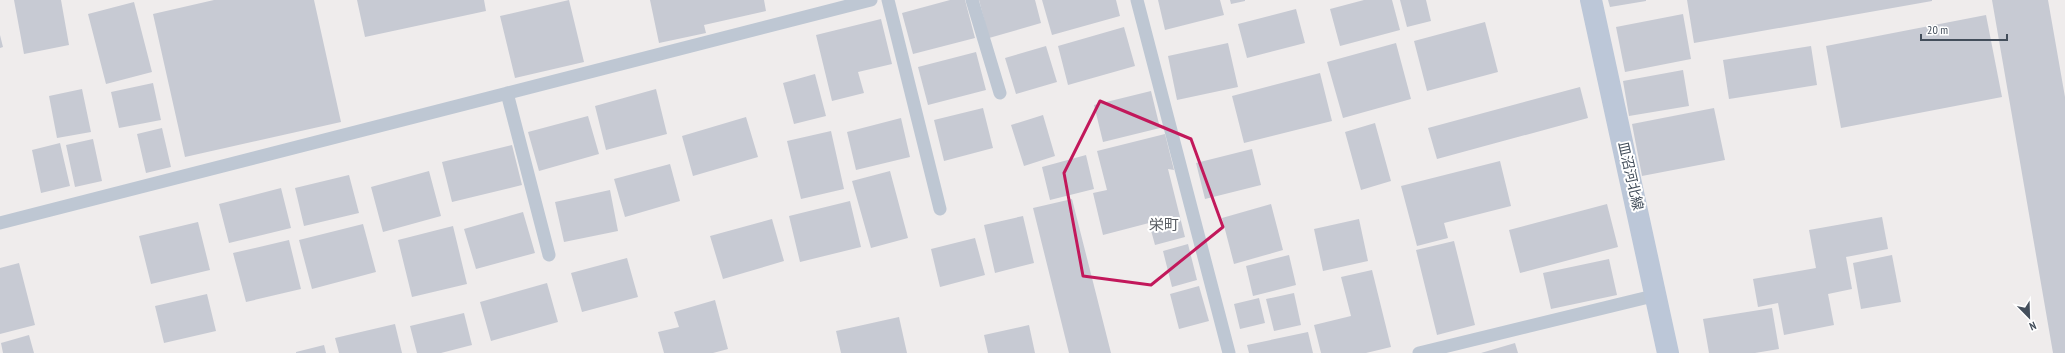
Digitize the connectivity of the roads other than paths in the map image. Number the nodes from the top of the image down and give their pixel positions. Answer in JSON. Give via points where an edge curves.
{"nodes":[{"id":1,"x":871,"y":0,"type":"edge"},
{"id":2,"x":888,"y":0,"type":"edge"},
{"id":3,"x":972,"y":0,"type":"edge"},
{"id":4,"x":1137,"y":0,"type":"edge"},
{"id":5,"x":1591,"y":0,"type":"edge"},
{"id":6,"x":507,"y":93,"type":"junction"},
{"id":7,"x":1000,"y":93,"type":"dead end"},
{"id":8,"x":940,"y":210,"type":"dead end"},
{"id":9,"x":0,"y":223,"type":"edge"},
{"id":10,"x":549,"y":255,"type":"dead end"},
{"id":11,"x":1657,"y":295,"type":"junction"},
{"id":12,"x":1229,"y":353,"type":"edge"},
{"id":13,"x":1419,"y":353,"type":"edge"},
{"id":14,"x":1668,"y":353,"type":"edge"}],
"edges":[{"from":1,"to":6,"type":"lane"},
{"from":2,"to":8,"type":"lane"},
{"from":3,"to":7,"type":"lane"},
{"from":4,"to":12,"type":"lane"},
{"from":5,"to":11,"type":"main road","name":"皿沼河北線"},
{"from":6,"to":9,"type":"lane"},
{"from":6,"to":10,"type":"lane"},
{"from":11,"to":13,"type":"lane"},
{"from":11,"to":14,"type":"main road","name":"皿沼河北線"}]}
